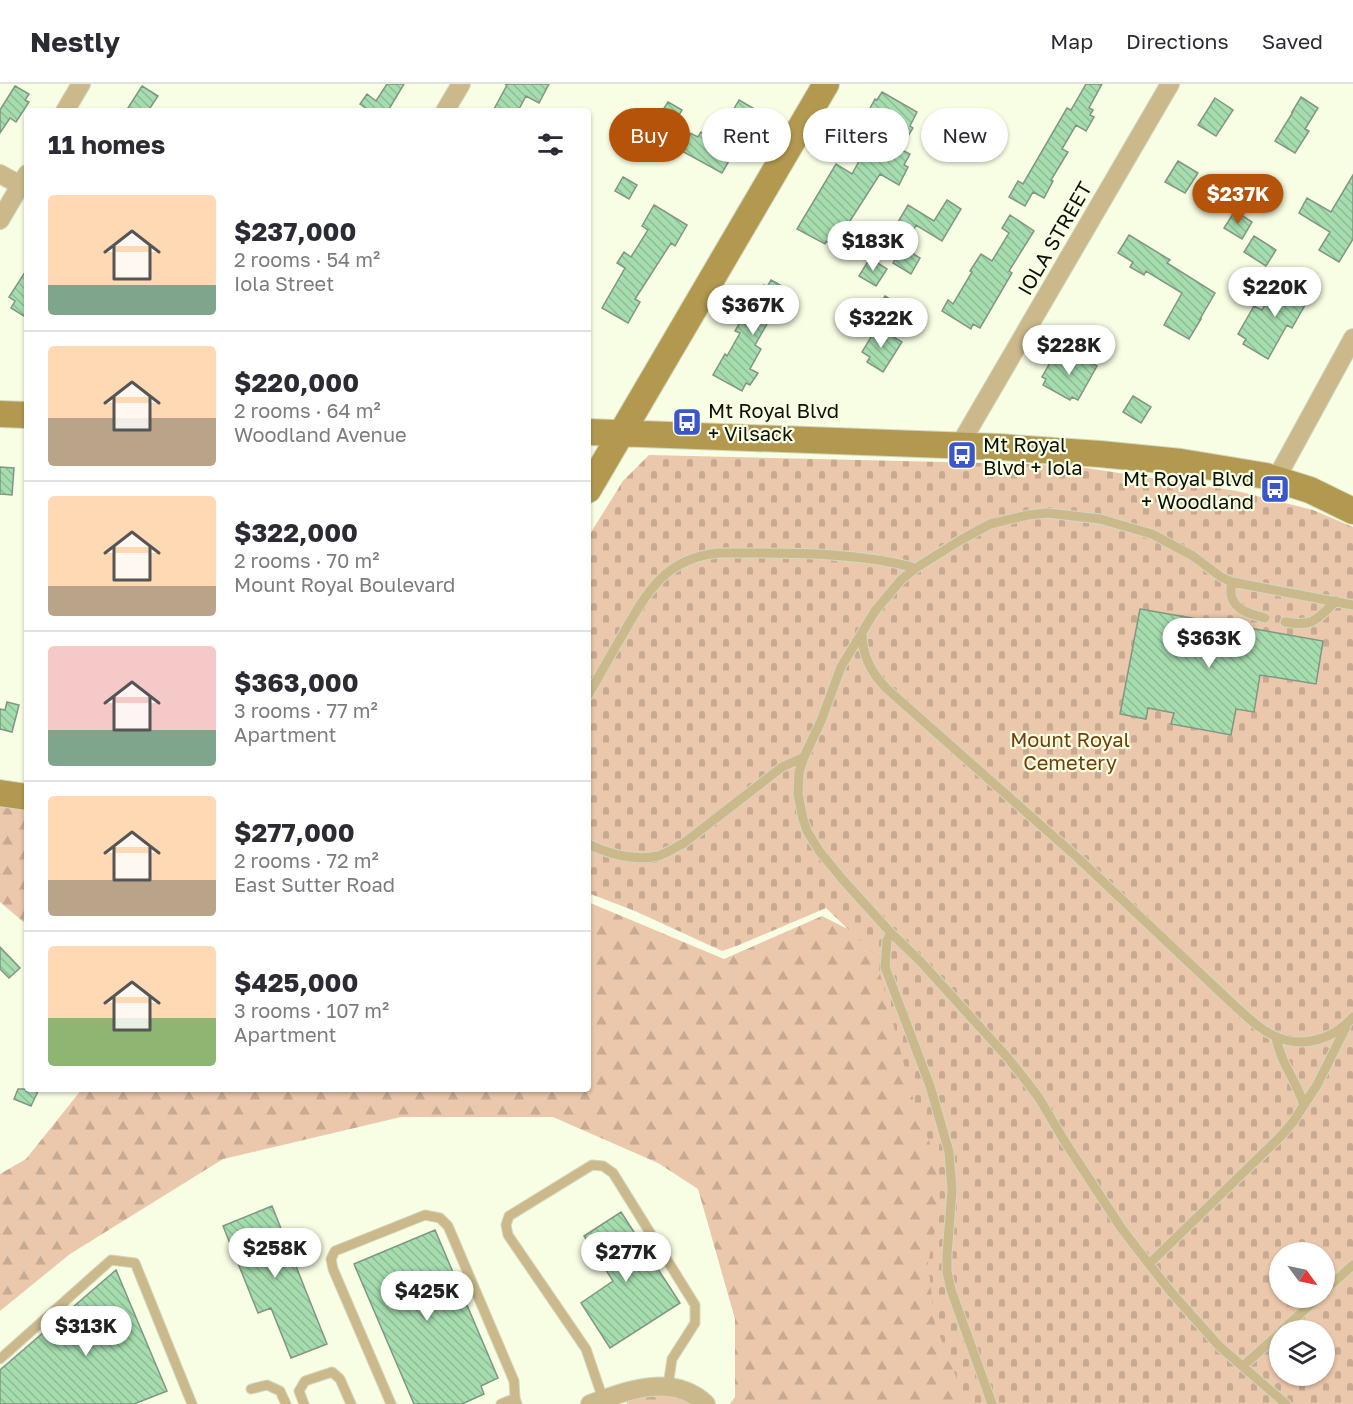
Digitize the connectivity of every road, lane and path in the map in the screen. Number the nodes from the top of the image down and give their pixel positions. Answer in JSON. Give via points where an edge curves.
{"nodes":[{"id":1,"x":81,"y":84,"type":"edge"},
{"id":2,"x":461,"y":84,"type":"edge"},
{"id":3,"x":826,"y":84,"type":"edge"},
{"id":4,"x":1170,"y":84,"type":"edge"},
{"id":5,"x":66,"y":108,"type":"edge"},
{"id":6,"x":447,"y":108,"type":"edge"},
{"id":7,"x":0,"y":174,"type":"edge"},
{"id":8,"x":23,"y":179,"type":"edge"},
{"id":9,"x":0,"y":220,"type":"edge"},
{"id":10,"x":1353,"y":338,"type":"edge"},
{"id":11,"x":0,"y":414,"type":"edge"},
{"id":12,"x":24,"y":415,"type":"edge"},
{"id":13,"x":591,"y":432,"type":"edge"},
{"id":14,"x":621,"y":433,"type":"junction"},
{"id":15,"x":959,"y":446,"type":"junction"},
{"id":16,"x":1276,"y":479,"type":"junction"},
{"id":17,"x":591,"y":485,"type":"edge"},
{"id":18,"x":1353,"y":511,"type":"edge"},
{"id":19,"x":916,"y":568,"type":"junction"},
{"id":20,"x":1232,"y":582,"type":"junction"},
{"id":21,"x":1336,"y":601,"type":"junction"},
{"id":22,"x":1353,"y":605,"type":"edge"},
{"id":23,"x":1265,"y":618,"type":"dead end"},
{"id":24,"x":1285,"y":622,"type":"dead end"},
{"id":25,"x":862,"y":633,"type":"junction"},
{"id":26,"x":591,"y":690,"type":"edge"},
{"id":27,"x":804,"y":757,"type":"junction"},
{"id":28,"x":0,"y":793,"type":"edge"},
{"id":29,"x":24,"y":797,"type":"edge"},
{"id":30,"x":591,"y":845,"type":"edge"},
{"id":31,"x":891,"y":933,"type":"junction"},
{"id":32,"x":1351,"y":1020,"type":"edge"},
{"id":33,"x":1276,"y":1037,"type":"junction"},
{"id":34,"x":1304,"y":1106,"type":"junction"},
{"id":35,"x":1149,"y":1264,"type":"junction"},
{"id":36,"x":1353,"y":1265,"type":"edge"},
{"id":37,"x":1335,"y":1281,"type":"edge"},
{"id":38,"x":1307,"y":1308,"type":"edge"},
{"id":39,"x":1294,"y":1320,"type":"edge"},
{"id":40,"x":1269,"y":1343,"type":"edge"},
{"id":41,"x":0,"y":1359,"type":"edge"},
{"id":42,"x":1243,"y":1366,"type":"junction"},
{"id":43,"x":668,"y":1386,"type":"junction"},
{"id":44,"x":251,"y":1389,"type":"dead end"},
{"id":45,"x":516,"y":1401,"type":"edge"},
{"id":46,"x":597,"y":1402,"type":"edge"},
{"id":47,"x":192,"y":1404,"type":"edge"},
{"id":48,"x":286,"y":1404,"type":"edge"},
{"id":49,"x":304,"y":1404,"type":"edge"},
{"id":50,"x":351,"y":1404,"type":"edge"},
{"id":51,"x":391,"y":1404,"type":"edge"},
{"id":52,"x":501,"y":1404,"type":"edge"},
{"id":53,"x":706,"y":1404,"type":"edge"},
{"id":54,"x":992,"y":1404,"type":"edge"},
{"id":55,"x":1286,"y":1404,"type":"edge"}],
"edges":[{"from":1,"to":5,"type":"street"},
{"from":2,"to":6,"type":"street"},
{"from":3,"to":14,"type":"main road"},
{"from":4,"to":15,"type":"street","name":"IOLA STREET"},
{"from":7,"to":8,"type":"street"},
{"from":8,"to":9,"type":"street"},
{"from":10,"to":16,"type":"street"},
{"from":11,"to":12,"type":"main road"},
{"from":13,"to":14,"type":"main road"},
{"from":14,"to":15,"type":"main road"},
{"from":14,"to":17,"type":"main road"},
{"from":15,"to":16,"type":"main road","via":[[1100,453],[1216,467]]},
{"from":16,"to":18,"type":"main road"},
{"from":19,"to":20,"type":"lane","via":[[990,524],[1047,513],[1100,519],[1152,534]]},
{"from":19,"to":25,"type":"lane","via":[[889,594]]},
{"from":19,"to":26,"type":"lane","via":[[874,558],[816,555],[718,553],[687,561],[668,573],[650,592]]},
{"from":20,"to":21,"type":"lane"},
{"from":20,"to":23,"type":"lane","via":[[1231,597],[1238,607]]},
{"from":21,"to":22,"type":"lane"},
{"from":21,"to":24,"type":"lane","via":[[1309,624]]},
{"from":25,"to":27,"type":"lane","via":[[841,667]]},
{"from":25,"to":33,"type":"lane","via":[[869,663],[887,689],[1079,859],[1236,1007]]},
{"from":27,"to":30,"type":"lane","via":[[782,766],[684,843],[658,856],[632,857]]},
{"from":27,"to":31,"type":"lane","via":[[798,794],[807,831],[829,864]]},
{"from":28,"to":29,"type":"main road"},
{"from":31,"to":35,"type":"lane","via":[[1023,1077]]},
{"from":31,"to":54,"type":"lane","via":[[885,967],[930,1086],[949,1152],[952,1191],[947,1272]]},
{"from":32,"to":33,"type":"lane","via":[[1315,1041]]},
{"from":32,"to":34,"type":"lane"},
{"from":33,"to":34,"type":"lane"},
{"from":34,"to":35,"type":"lane","via":[[1281,1136]]},
{"from":35,"to":42,"type":"lane","via":[[1195,1320]]},
{"from":36,"to":37,"type":"lane"},
{"from":38,"to":39,"type":"lane"},
{"from":40,"to":42,"type":"lane"},
{"from":41,"to":47,"type":"lane","via":[[111,1260],[135,1263]]},
{"from":42,"to":55,"type":"lane"},
{"from":43,"to":46,"type":"street","via":[[624,1392]]},
{"from":43,"to":46,"type":"lane","via":[[672,1359],[695,1323],[695,1305],[614,1173],[592,1165],[509,1216],[506,1225],[508,1235],[586,1349]]},
{"from":43,"to":53,"type":"street","via":[[682,1388]]},
{"from":44,"to":48,"type":"lane","via":[[267,1385],[280,1391]]},
{"from":45,"to":51,"type":"lane","via":[[514,1381],[448,1226],[440,1218],[424,1215],[335,1251],[331,1259]]},
{"from":45,"to":52,"type":"lane"},
{"from":49,"to":50,"type":"lane","via":[[299,1391],[304,1381],[332,1372],[340,1379]]}]}
